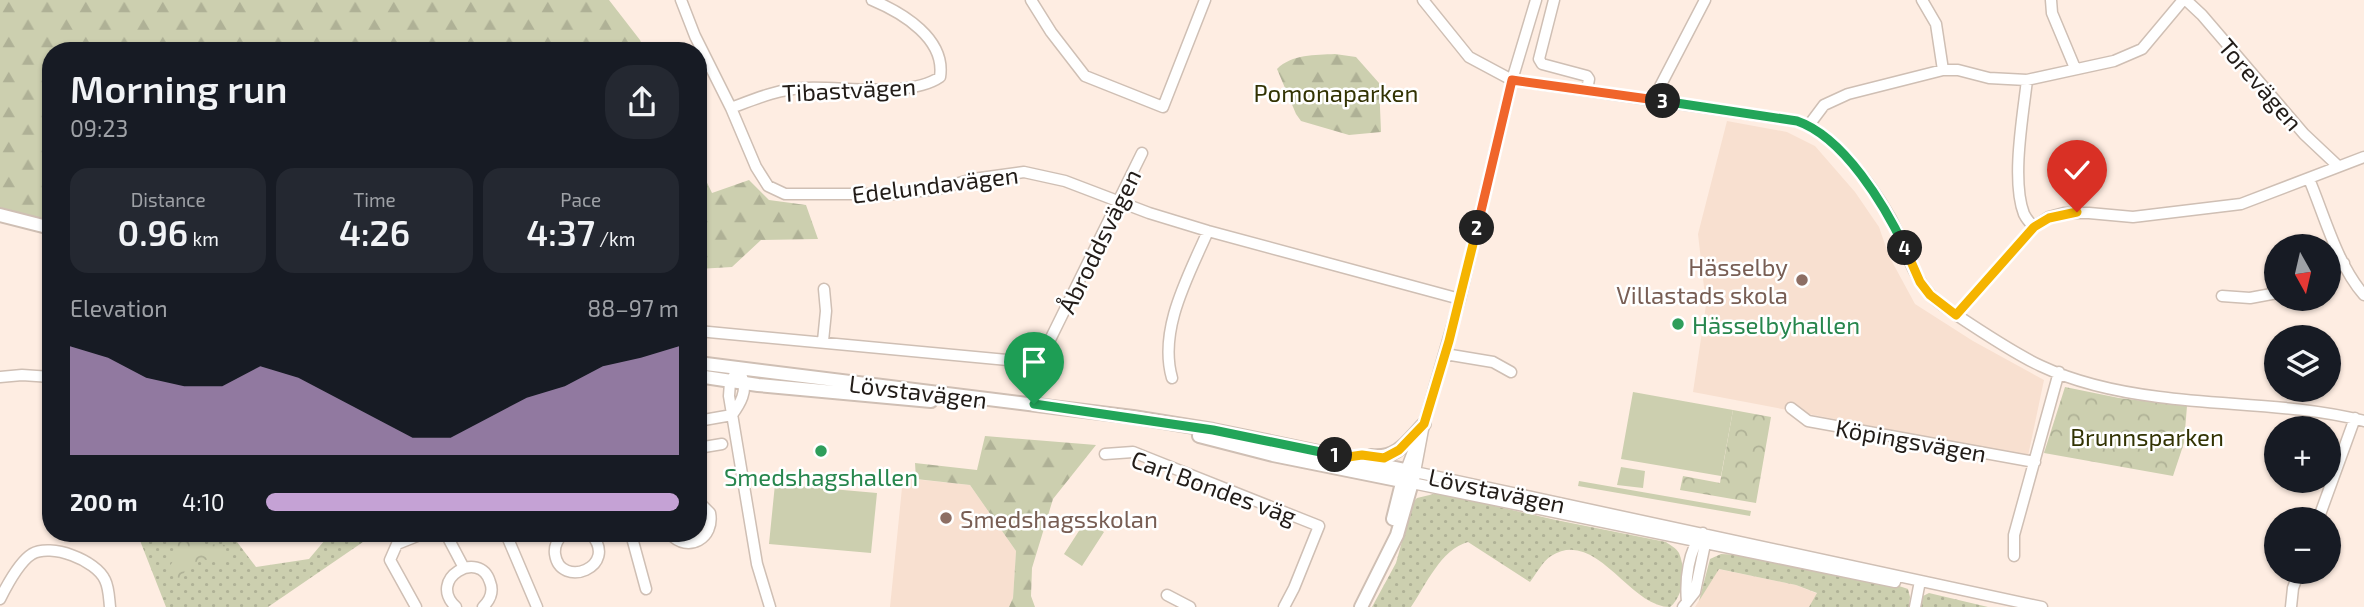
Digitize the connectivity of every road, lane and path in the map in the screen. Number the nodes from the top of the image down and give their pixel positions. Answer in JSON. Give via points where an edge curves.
{"nodes":[{"id":1,"x":681,"y":0,"type":"edge"},
{"id":2,"x":872,"y":0,"type":"edge"},
{"id":3,"x":1031,"y":0,"type":"edge"},
{"id":4,"x":1205,"y":0,"type":"edge"},
{"id":5,"x":1423,"y":0,"type":"edge"},
{"id":6,"x":1536,"y":0,"type":"edge"},
{"id":7,"x":1555,"y":0,"type":"edge"},
{"id":8,"x":1705,"y":0,"type":"edge"},
{"id":9,"x":1922,"y":0,"type":"edge"},
{"id":10,"x":2051,"y":0,"type":"edge"},
{"id":11,"x":2185,"y":0,"type":"edge"},
{"id":12,"x":698,"y":42,"type":"edge"},
{"id":13,"x":707,"y":60,"type":"edge"},
{"id":14,"x":2075,"y":68,"type":"junction"},
{"id":15,"x":1943,"y":70,"type":"junction"},
{"id":16,"x":1512,"y":80,"type":"junction"},
{"id":17,"x":2027,"y":80,"type":"junction"},
{"id":18,"x":1587,"y":90,"type":"junction"},
{"id":19,"x":1653,"y":100,"type":"junction"},
{"id":20,"x":731,"y":108,"type":"junction"},
{"id":21,"x":1809,"y":125,"type":"junction"},
{"id":22,"x":1142,"y":153,"type":"dead end"},
{"id":23,"x":2364,"y":157,"type":"edge"},
{"id":24,"x":2338,"y":166,"type":"junction"},
{"id":25,"x":2309,"y":179,"type":"junction"},
{"id":26,"x":1119,"y":201,"type":"junction"},
{"id":27,"x":0,"y":215,"type":"edge"},
{"id":28,"x":0,"y":224,"type":"edge"},
{"id":29,"x":42,"y":226,"type":"edge"},
{"id":30,"x":2034,"y":227,"type":"junction"},
{"id":31,"x":1208,"y":231,"type":"junction"},
{"id":32,"x":42,"y":233,"type":"edge"},
{"id":33,"x":2344,"y":263,"type":"joint"},
{"id":34,"x":824,"y":289,"type":"dead end"},
{"id":35,"x":2264,"y":295,"type":"edge"},
{"id":36,"x":2364,"y":295,"type":"edge"},
{"id":37,"x":2222,"y":296,"type":"dead end"},
{"id":38,"x":1460,"y":299,"type":"junction"},
{"id":39,"x":1956,"y":315,"type":"junction"},
{"id":40,"x":707,"y":332,"type":"edge"},
{"id":41,"x":823,"y":341,"type":"junction"},
{"id":42,"x":1445,"y":355,"type":"junction"},
{"id":43,"x":707,"y":364,"type":"edge"},
{"id":44,"x":738,"y":369,"type":"junction"},
{"id":45,"x":1511,"y":372,"type":"dead end"},
{"id":46,"x":2059,"y":372,"type":"junction"},
{"id":47,"x":42,"y":376,"type":"edge"},
{"id":48,"x":0,"y":377,"type":"edge"},
{"id":49,"x":707,"y":378,"type":"edge"},
{"id":50,"x":1172,"y":378,"type":"dead end"},
{"id":51,"x":730,"y":382,"type":"junction"},
{"id":52,"x":744,"y":383,"type":"junction"},
{"id":53,"x":1791,"y":408,"type":"dead end"},
{"id":54,"x":732,"y":415,"type":"junction"},
{"id":55,"x":707,"y":419,"type":"edge"},
{"id":56,"x":2360,"y":420,"type":"edge"},
{"id":57,"x":1424,"y":424,"type":"junction"},
{"id":58,"x":722,"y":444,"type":"dead end"},
{"id":59,"x":707,"y":446,"type":"edge"},
{"id":60,"x":1105,"y":454,"type":"dead end"},
{"id":61,"x":1348,"y":457,"type":"junction"},
{"id":62,"x":2035,"y":462,"type":"junction"},
{"id":63,"x":1335,"y":468,"type":"junction"},
{"id":64,"x":1409,"y":477,"type":"junction"},
{"id":65,"x":2323,"y":507,"type":"edge"},
{"id":66,"x":707,"y":511,"type":"edge"},
{"id":67,"x":1395,"y":514,"type":"junction"},
{"id":68,"x":707,"y":532,"type":"edge"},
{"id":69,"x":1701,"y":540,"type":"junction"},
{"id":70,"x":402,"y":542,"type":"edge"},
{"id":71,"x":450,"y":542,"type":"edge"},
{"id":72,"x":509,"y":542,"type":"edge"},
{"id":73,"x":556,"y":542,"type":"edge"},
{"id":74,"x":597,"y":542,"type":"edge"},
{"id":75,"x":633,"y":542,"type":"edge"},
{"id":76,"x":2014,"y":555,"type":"dead end"},
{"id":77,"x":1383,"y":564,"type":"junction"},
{"id":78,"x":464,"y":568,"type":"junction"},
{"id":79,"x":1919,"y":584,"type":"junction"},
{"id":80,"x":2294,"y":584,"type":"edge"},
{"id":81,"x":646,"y":589,"type":"dead end"},
{"id":82,"x":1167,"y":594,"type":"dead end"},
{"id":83,"x":0,"y":599,"type":"edge"},
{"id":84,"x":1685,"y":604,"type":"edge"},
{"id":85,"x":110,"y":607,"type":"edge"},
{"id":86,"x":416,"y":607,"type":"edge"},
{"id":87,"x":456,"y":607,"type":"edge"},
{"id":88,"x":483,"y":607,"type":"edge"},
{"id":89,"x":537,"y":607,"type":"edge"},
{"id":90,"x":770,"y":607,"type":"edge"},
{"id":91,"x":1190,"y":607,"type":"edge"},
{"id":92,"x":1284,"y":607,"type":"edge"},
{"id":93,"x":1361,"y":607,"type":"edge"},
{"id":94,"x":1915,"y":607,"type":"edge"},
{"id":95,"x":2011,"y":607,"type":"edge"},
{"id":96,"x":2042,"y":607,"type":"edge"},
{"id":97,"x":2291,"y":607,"type":"edge"}],
"edges":[{"from":1,"to":12,"type":"street","name":"Edelundavägen"},
{"from":2,"to":20,"type":"street","name":"Tibastvägen","via":[[891,8],[938,50],[940,77],[931,84],[909,88],[772,92]]},
{"from":3,"to":4,"type":"street","via":[[1085,76],[1163,107]]},
{"from":5,"to":16,"type":"street","via":[[1469,57]]},
{"from":6,"to":16,"type":"street"},
{"from":7,"to":18,"type":"street","via":[[1539,59],[1542,64],[1587,76]]},
{"from":8,"to":19,"type":"street"},
{"from":9,"to":15,"type":"street","via":[[1936,24]]},
{"from":10,"to":14,"type":"street"},
{"from":11,"to":14,"type":"street","via":[[2142,49],[2114,61]]},
{"from":11,"to":24,"type":"street","name":"Torevägen"},
{"from":13,"to":20,"type":"street","name":"Edelundavägen"},
{"from":14,"to":17,"type":"street"},
{"from":15,"to":17,"type":"street"},
{"from":15,"to":21,"type":"street","via":[[1848,94],[1824,105]]},
{"from":16,"to":18,"type":"street"},
{"from":16,"to":38,"type":"street"},
{"from":17,"to":30,"type":"street","via":[[2019,186],[2024,215]]},
{"from":18,"to":19,"type":"street"},
{"from":19,"to":21,"type":"street"},
{"from":20,"to":26,"type":"street","name":"Edelundavägen","via":[[756,167],[768,186],[785,194],[893,194],[1024,172]]},
{"from":21,"to":39,"type":"street","via":[[1858,170],[1891,219],[1920,282]]},
{"from":22,"to":26,"type":"street","name":"Åbroddsvägen"},
{"from":23,"to":24,"type":"street"},
{"from":24,"to":25,"type":"street"},
{"from":25,"to":30,"type":"street","via":[[2241,204],[2133,217],[2064,214]]},
{"from":25,"to":33,"type":"street"},
{"from":26,"to":31,"type":"street","name":"Edelundavägen"},
{"from":26,"to":41,"type":"street","name":"Åbroddsvägen","via":[[1037,359],[1028,362]]},
{"from":27,"to":29,"type":"street"},
{"from":28,"to":32,"type":"street"},
{"from":30,"to":39,"type":"street"},
{"from":31,"to":38,"type":"street","name":"Edelundavägen"},
{"from":31,"to":50,"type":"street","via":[[1179,299],[1169,344]]},
{"from":33,"to":36,"type":"street"},
{"from":34,"to":41,"type":"street"},
{"from":35,"to":37,"type":"street"},
{"from":38,"to":42,"type":"street"},
{"from":39,"to":46,"type":"street"},
{"from":40,"to":41,"type":"street","name":"Åbroddsvägen"},
{"from":42,"to":45,"type":"street","via":[[1493,362]]},
{"from":42,"to":57,"type":"street"},
{"from":43,"to":44,"type":"street","name":"Lövstavägen"},
{"from":44,"to":51,"type":"street"},
{"from":44,"to":52,"type":"street"},
{"from":44,"to":61,"type":"street","name":"Lövstavägen","via":[[1133,417]]},
{"from":46,"to":56,"type":"street","via":[[2161,398]]},
{"from":46,"to":62,"type":"street"},
{"from":47,"to":48,"type":"street"},
{"from":49,"to":51,"type":"street","name":"Lövstavägen"},
{"from":51,"to":52,"type":"street","name":"Lövstavägen"},
{"from":51,"to":54,"type":"street"},
{"from":52,"to":54,"type":"street","via":[[741,404]]},
{"from":52,"to":63,"type":"street","name":"Lövstavägen","via":[[1102,419],[1212,438]]},
{"from":53,"to":62,"type":"street","name":"Köpingsvägen","via":[[1808,421]]},
{"from":54,"to":55,"type":"street"},
{"from":54,"to":90,"type":"street","via":[[757,564]]},
{"from":56,"to":65,"type":"street"},
{"from":57,"to":61,"type":"street","via":[[1384,458]]},
{"from":57,"to":64,"type":"street"},
{"from":58,"to":59,"type":"street"},
{"from":60,"to":92,"type":"street","name":"Carl Bondes väg","via":[[1133,452],[1319,526]]},
{"from":61,"to":64,"type":"street","name":"Lövstavägen"},
{"from":62,"to":76,"type":"street","via":[[2014,535]]},
{"from":63,"to":64,"type":"street","name":"Lövstavägen"},
{"from":63,"to":67,"type":"street","via":[[1387,486]]},
{"from":64,"to":67,"type":"street"},
{"from":64,"to":69,"type":"street","name":"Lövstavägen"},
{"from":64,"to":77,"type":"street","via":[[1397,535]]},
{"from":66,"to":68,"type":"street","via":[[711,521]]},
{"from":67,"to":77,"type":"street"},
{"from":69,"to":79,"type":"street","name":"Lövstavägen"},
{"from":69,"to":84,"type":"street","via":[[1695,592]]},
{"from":70,"to":86,"type":"street","via":[[390,560]]},
{"from":71,"to":78,"type":"street"},
{"from":72,"to":89,"type":"street"},
{"from":73,"to":74,"type":"street","via":[[556,559],[566,570],[580,573],[593,566],[599,553]]},
{"from":75,"to":81,"type":"street"},
{"from":77,"to":93,"type":"street"},
{"from":78,"to":87,"type":"street","via":[[448,583]]},
{"from":78,"to":88,"type":"street","via":[[478,569],[489,578],[492,592]]},
{"from":79,"to":94,"type":"street"},
{"from":79,"to":95,"type":"street","name":"Lövstavägen"},
{"from":79,"to":96,"type":"street","name":"Lövstavägen"},
{"from":80,"to":97,"type":"street"},
{"from":82,"to":91,"type":"street"},
{"from":83,"to":85,"type":"street","via":[[26,558],[49,549],[99,571]]}]}
